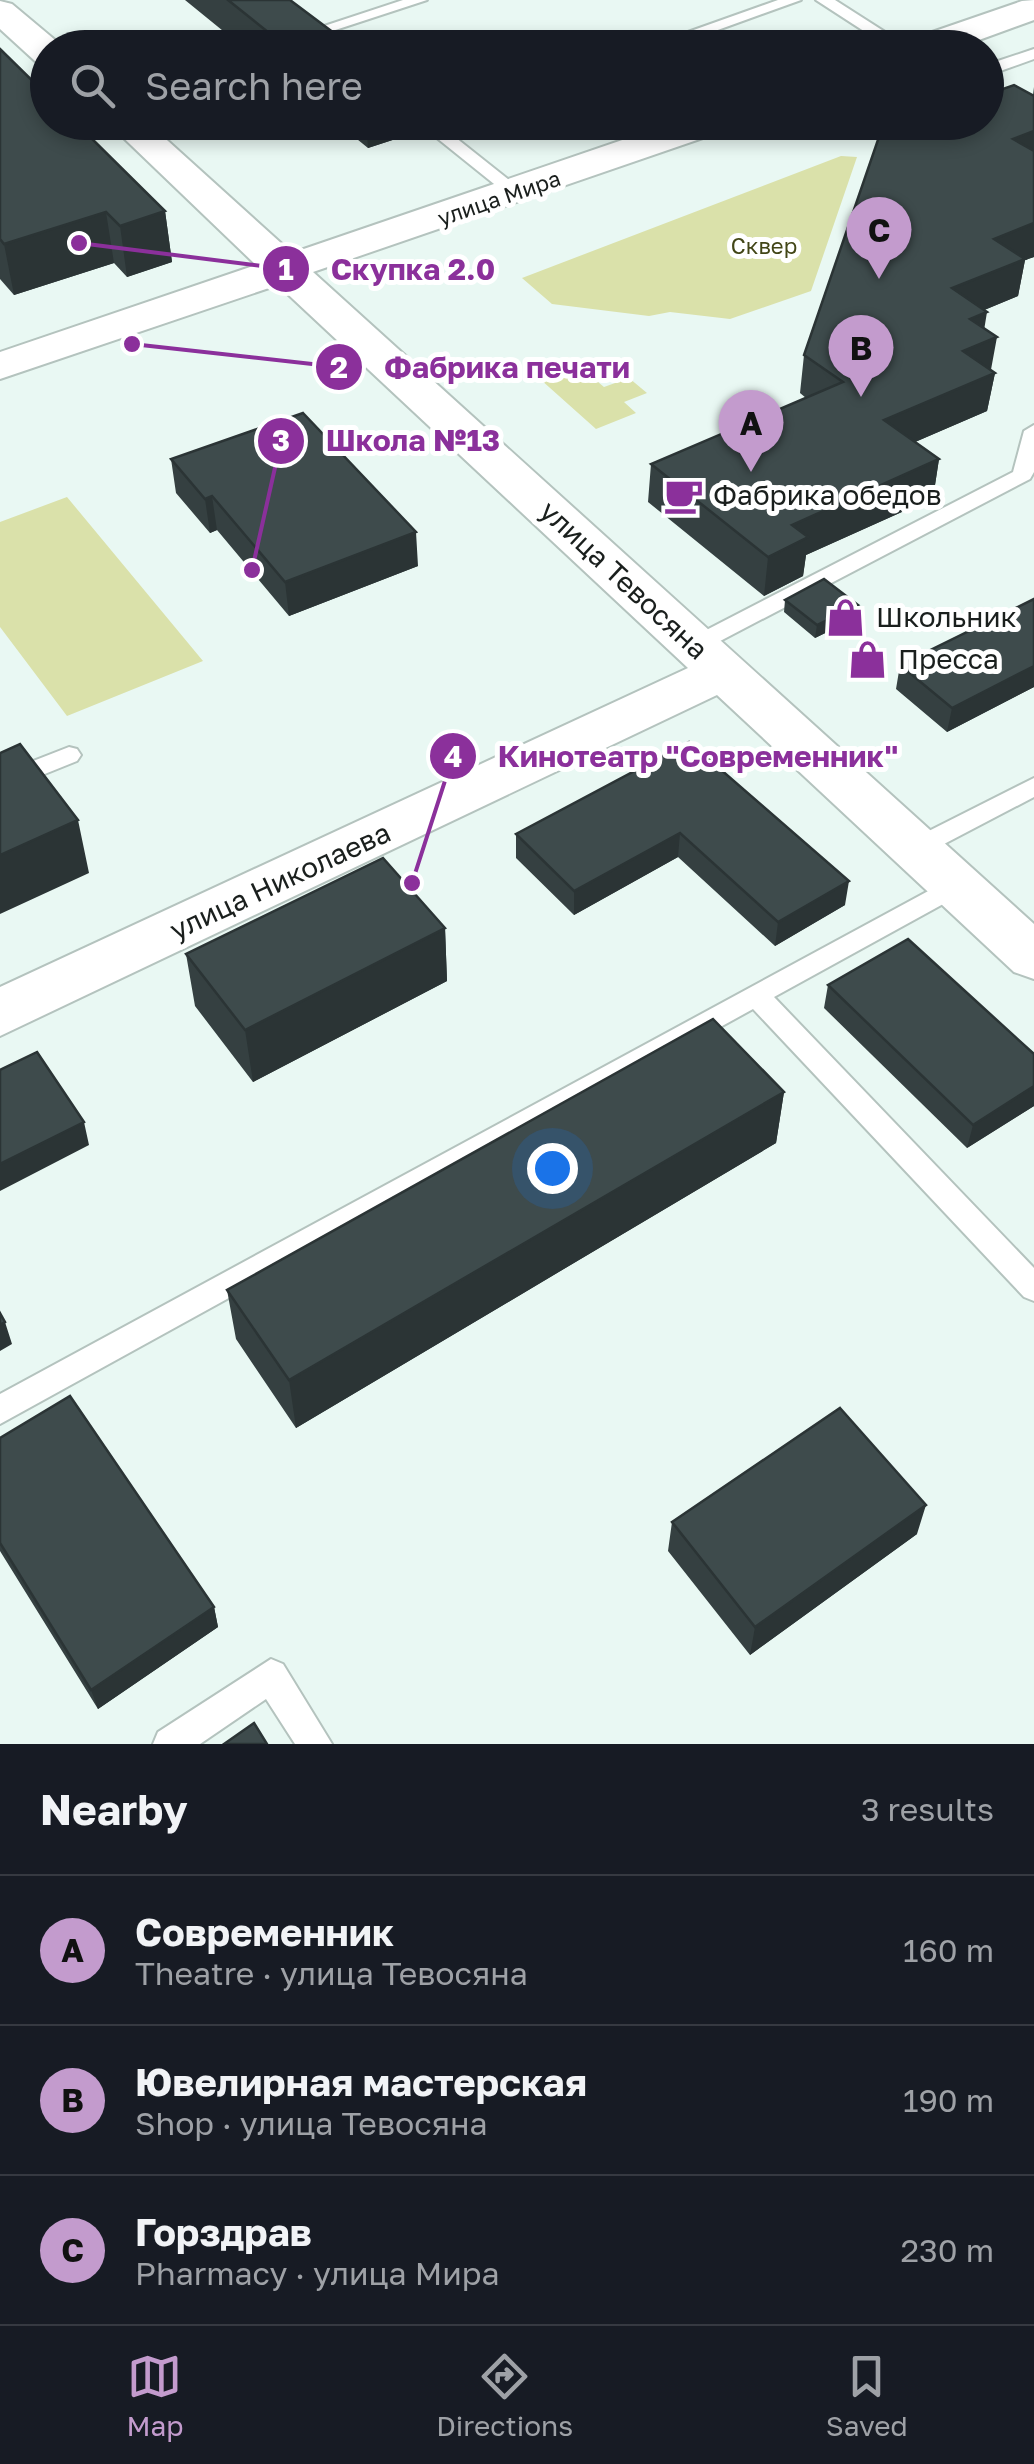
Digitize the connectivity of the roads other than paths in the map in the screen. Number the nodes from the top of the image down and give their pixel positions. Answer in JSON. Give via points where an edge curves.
{"nodes":[{"id":1,"x":419,"y":0,"type":"edge"},
{"id":2,"x":794,"y":0,"type":"edge"},
{"id":3,"x":824,"y":0,"type":"edge"},
{"id":4,"x":1034,"y":8,"type":"edge"},
{"id":5,"x":0,"y":10,"type":"edge"},
{"id":6,"x":308,"y":30,"type":"edge"},
{"id":7,"x":704,"y":30,"type":"edge"},
{"id":8,"x":873,"y":30,"type":"edge"},
{"id":9,"x":972,"y":30,"type":"edge"},
{"id":10,"x":30,"y":37,"type":"edge"},
{"id":11,"x":1034,"y":54,"type":"edge"},
{"id":12,"x":1004,"y":64,"type":"edge"},
{"id":13,"x":144,"y":140,"type":"edge"},
{"id":14,"x":448,"y":140,"type":"edge"},
{"id":15,"x":662,"y":140,"type":"edge"},
{"id":16,"x":516,"y":192,"type":"junction"},
{"id":17,"x":288,"y":269,"type":"junction"},
{"id":18,"x":5,"y":357,"type":"edge"},
{"id":19,"x":1033,"y":428,"type":"edge"},
{"id":20,"x":708,"y":659,"type":"junction"},
{"id":21,"x":69,"y":755,"type":"dead end"},
{"id":22,"x":0,"y":784,"type":"edge"},
{"id":23,"x":1034,"y":786,"type":"edge"},
{"id":24,"x":916,"y":848,"type":"junction"},
{"id":25,"x":956,"y":885,"type":"junction"},
{"id":26,"x":1034,"y":957,"type":"edge"},
{"id":27,"x":756,"y":995,"type":"junction"},
{"id":28,"x":0,"y":1012,"type":"edge"},
{"id":29,"x":1034,"y":1288,"type":"edge"},
{"id":30,"x":0,"y":1410,"type":"edge"},
{"id":31,"x":170,"y":1744,"type":"edge"},
{"id":32,"x":315,"y":1744,"type":"edge"}],
"edges":[{"from":1,"to":6,"type":"lane"},
{"from":2,"to":7,"type":"lane"},
{"from":3,"to":8,"type":"lane"},
{"from":4,"to":9,"type":"main road"},
{"from":5,"to":10,"type":"main road"},
{"from":11,"to":12,"type":"lane"},
{"from":13,"to":17,"type":"main road","name":"улица Тевосяна"},
{"from":14,"to":16,"type":"lane"},
{"from":15,"to":16,"type":"main road","name":"улица Мира"},
{"from":16,"to":17,"type":"main road","name":"улица Мира"},
{"from":17,"to":18,"type":"main road","name":"улица Мира"},
{"from":17,"to":20,"type":"main road","name":"улица Тевосяна"},
{"from":19,"to":20,"type":"lane","via":[[1022,474]]},
{"from":20,"to":24,"type":"main road","name":"улица Тевосяна"},
{"from":20,"to":28,"type":"main road","name":"улица Николаева"},
{"from":21,"to":22,"type":"lane"},
{"from":23,"to":24,"type":"lane"},
{"from":24,"to":25,"type":"main road","name":"улица Тевосяна"},
{"from":25,"to":26,"type":"main road","name":"улица Тевосяна"},
{"from":25,"to":27,"type":"lane"},
{"from":27,"to":29,"type":"lane"},
{"from":27,"to":30,"type":"lane"},
{"from":31,"to":32,"type":"lane","via":[[272,1676]]}]}
